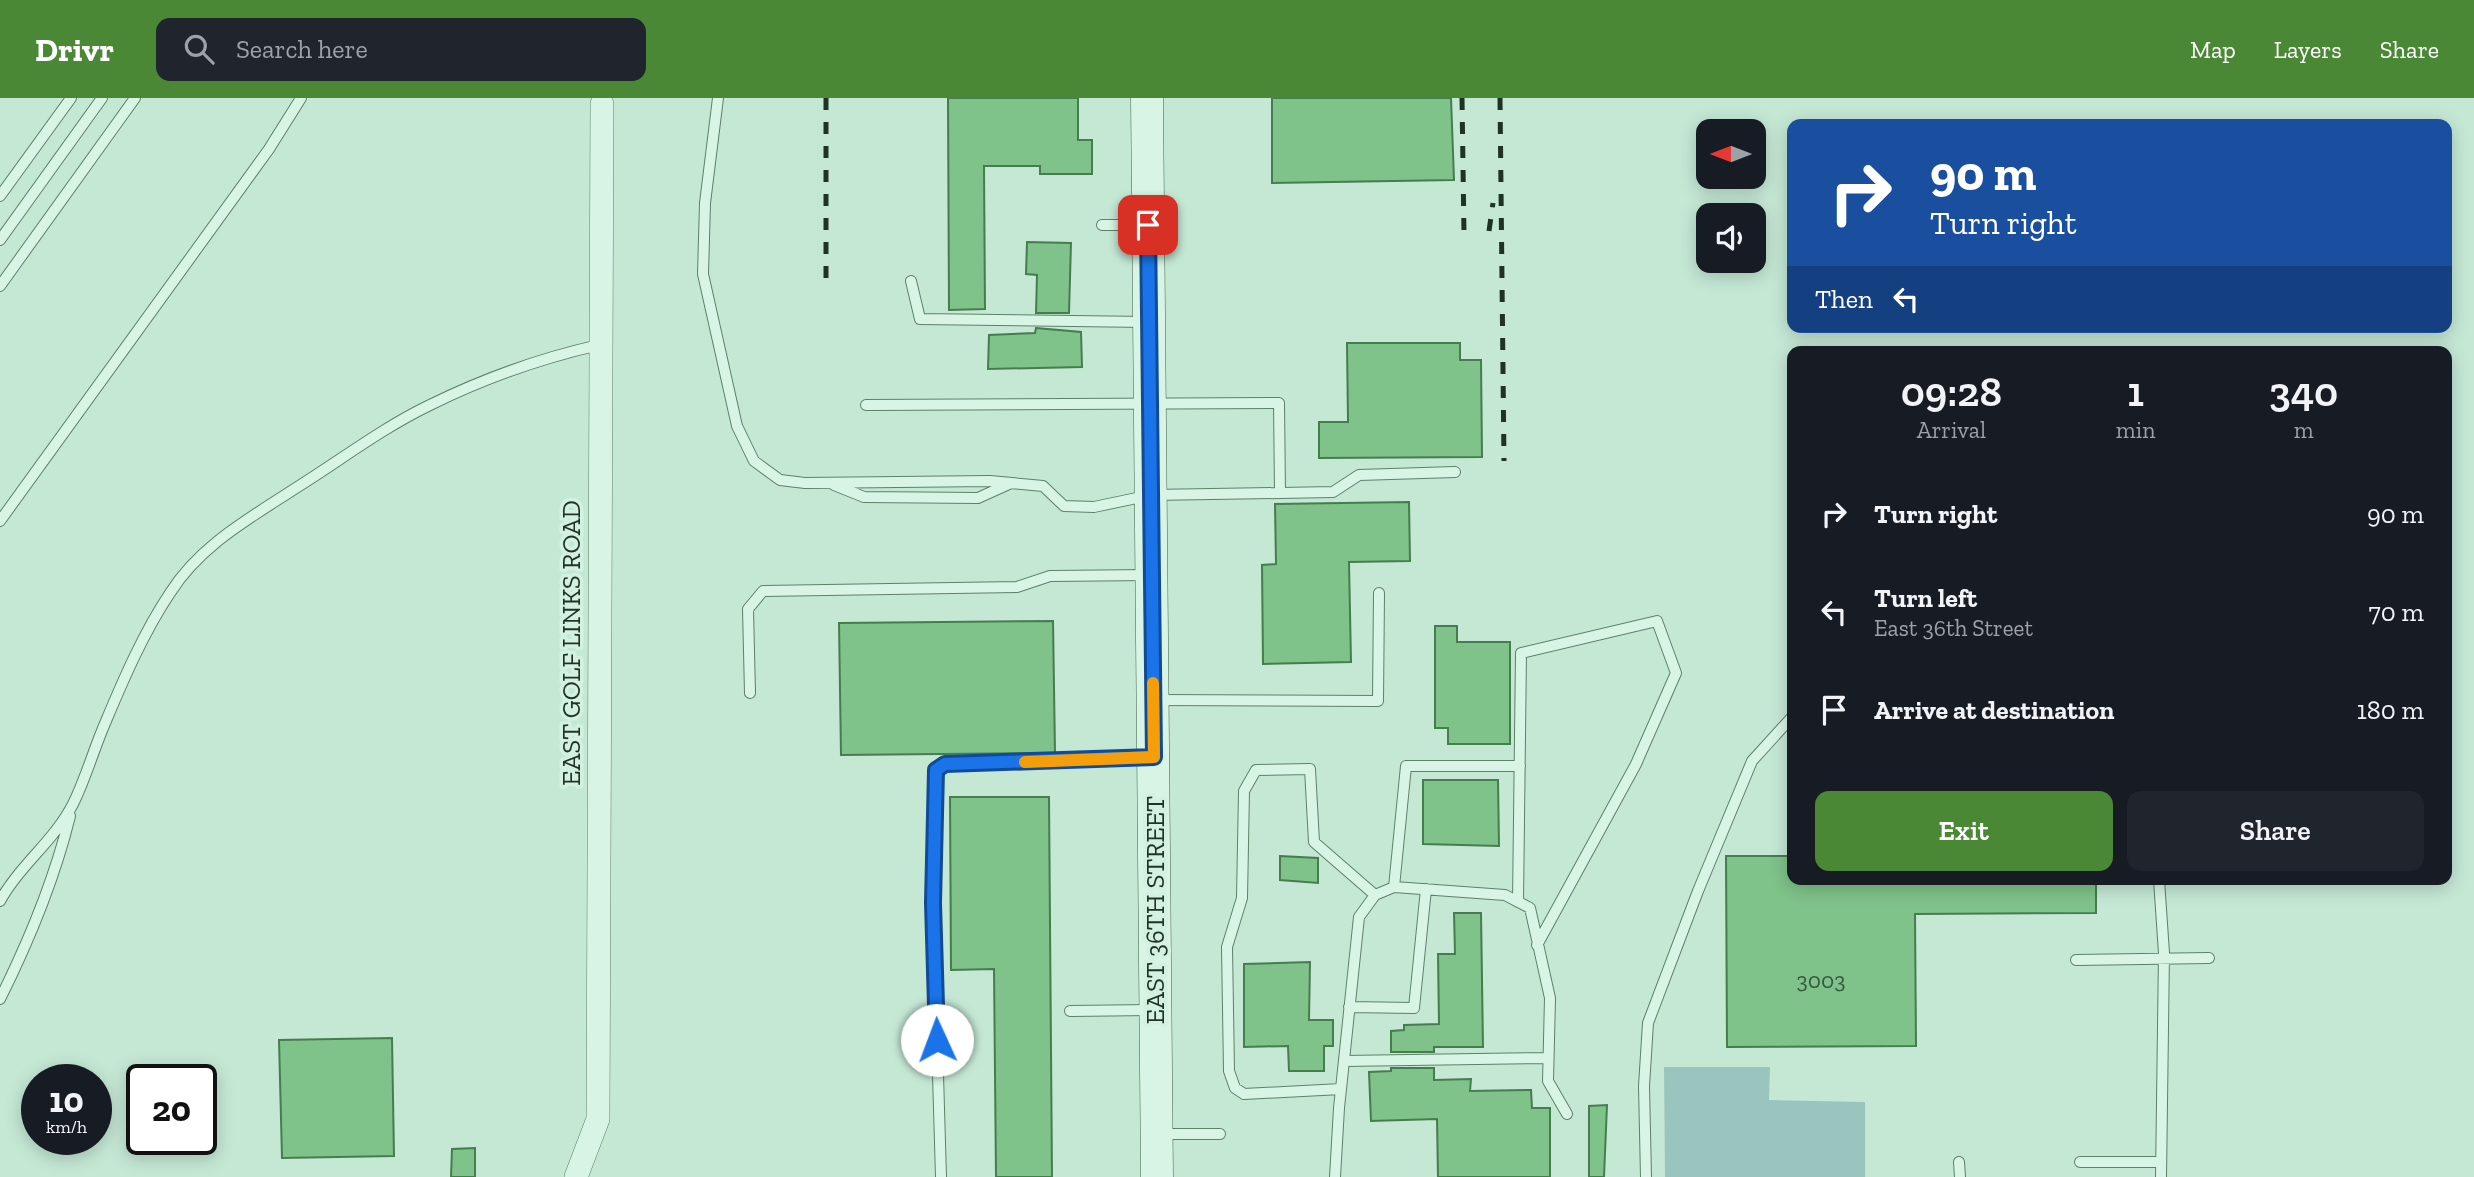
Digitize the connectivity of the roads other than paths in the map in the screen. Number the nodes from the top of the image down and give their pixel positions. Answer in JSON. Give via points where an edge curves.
{"nodes":[{"id":1,"x":71,"y":98,"type":"edge"},
{"id":2,"x":102,"y":98,"type":"edge"},
{"id":3,"x":135,"y":98,"type":"edge"},
{"id":4,"x":301,"y":98,"type":"edge"},
{"id":5,"x":718,"y":98,"type":"edge"},
{"id":6,"x":1147,"y":98,"type":"edge"},
{"id":7,"x":602,"y":104,"type":"dead end"},
{"id":8,"x":0,"y":195,"type":"edge"},
{"id":9,"x":1102,"y":225,"type":"dead end"},
{"id":10,"x":1148,"y":225,"type":"junction"},
{"id":11,"x":0,"y":240,"type":"edge"},
{"id":12,"x":911,"y":281,"type":"dead end"},
{"id":13,"x":0,"y":286,"type":"edge"},
{"id":14,"x":1149,"y":322,"type":"junction"},
{"id":15,"x":599,"y":345,"type":"junction"},
{"id":16,"x":1150,"y":403,"type":"junction"},
{"id":17,"x":866,"y":405,"type":"dead end"},
{"id":18,"x":1455,"y":472,"type":"dead end"},
{"id":19,"x":829,"y":483,"type":"junction"},
{"id":20,"x":1012,"y":483,"type":"junction"},
{"id":21,"x":1280,"y":493,"type":"junction"},
{"id":22,"x":1151,"y":495,"type":"junction"},
{"id":23,"x":0,"y":522,"type":"edge"},
{"id":24,"x":1152,"y":575,"type":"junction"},
{"id":25,"x":1379,"y":593,"type":"dead end"},
{"id":26,"x":750,"y":693,"type":"dead end"},
{"id":27,"x":1154,"y":700,"type":"junction"},
{"id":28,"x":1787,"y":722,"type":"edge"},
{"id":29,"x":1154,"y":757,"type":"junction"},
{"id":30,"x":1520,"y":766,"type":"junction"},
{"id":31,"x":72,"y":805,"type":"junction"},
{"id":32,"x":2159,"y":885,"type":"edge"},
{"id":33,"x":1394,"y":887,"type":"junction"},
{"id":34,"x":1426,"y":889,"type":"junction"},
{"id":35,"x":1375,"y":895,"type":"junction"},
{"id":36,"x":0,"y":901,"type":"edge"},
{"id":37,"x":1518,"y":902,"type":"junction"},
{"id":38,"x":1537,"y":944,"type":"junction"},
{"id":39,"x":2209,"y":958,"type":"dead end"},
{"id":40,"x":2076,"y":960,"type":"dead end"},
{"id":41,"x":2164,"y":960,"type":"junction"},
{"id":42,"x":0,"y":999,"type":"edge"},
{"id":43,"x":1349,"y":1007,"type":"junction"},
{"id":44,"x":1156,"y":1010,"type":"junction"},
{"id":45,"x":1070,"y":1011,"type":"dead end"},
{"id":46,"x":1548,"y":1058,"type":"junction"},
{"id":47,"x":1344,"y":1060,"type":"junction"},
{"id":48,"x":1341,"y":1089,"type":"junction"},
{"id":49,"x":1567,"y":1114,"type":"dead end"},
{"id":50,"x":1157,"y":1133,"type":"junction"},
{"id":51,"x":1220,"y":1133,"type":"dead end"},
{"id":52,"x":1959,"y":1162,"type":"dead end"},
{"id":53,"x":2080,"y":1162,"type":"dead end"},
{"id":54,"x":2161,"y":1162,"type":"junction"},
{"id":55,"x":576,"y":1177,"type":"edge"},
{"id":56,"x":941,"y":1177,"type":"edge"},
{"id":57,"x":1157,"y":1177,"type":"edge"},
{"id":58,"x":1335,"y":1177,"type":"edge"},
{"id":59,"x":1646,"y":1177,"type":"edge"},
{"id":60,"x":1959,"y":1177,"type":"edge"},
{"id":61,"x":2161,"y":1177,"type":"edge"}],
"edges":[{"from":1,"to":8,"type":"lane"},
{"from":2,"to":11,"type":"lane"},
{"from":3,"to":13,"type":"lane"},
{"from":4,"to":23,"type":"lane"},
{"from":5,"to":19,"type":"lane","via":[[705,203],[703,274],[737,426],[754,461],[780,480]]},
{"from":6,"to":10,"type":"main road","name":"EAST 36TH STREET"},
{"from":7,"to":15,"type":"street","name":"EAST GOLF LINKS ROAD"},
{"from":9,"to":10,"type":"lane"},
{"from":10,"to":14,"type":"main road","name":"EAST 36TH STREET"},
{"from":12,"to":14,"type":"lane","via":[[920,320]]},
{"from":14,"to":16,"type":"main road","name":"EAST 36TH STREET"},
{"from":15,"to":31,"type":"lane","via":[[517,370],[428,406],[234,527],[195,560],[169,594],[144,640]]},
{"from":15,"to":55,"type":"street","name":"EAST GOLF LINKS ROAD","via":[[598,1119]]},
{"from":16,"to":17,"type":"lane"},
{"from":16,"to":21,"type":"lane","via":[[1279,403]]},
{"from":16,"to":22,"type":"main road","name":"EAST 36TH STREET"},
{"from":18,"to":21,"type":"lane","via":[[1359,475],[1333,492]]},
{"from":19,"to":20,"type":"lane"},
{"from":19,"to":20,"type":"lane","via":[[864,497],[978,498]]},
{"from":20,"to":22,"type":"lane","via":[[1043,486],[1064,506],[1094,507]]},
{"from":21,"to":22,"type":"lane"},
{"from":22,"to":24,"type":"main road","name":"EAST 36TH STREET"},
{"from":24,"to":26,"type":"lane","via":[[1050,576],[1017,587],[763,591],[748,609]]},
{"from":24,"to":27,"type":"main road","name":"EAST 36TH STREET"},
{"from":25,"to":27,"type":"lane","via":[[1378,701]]},
{"from":27,"to":29,"type":"main road","name":"EAST 36TH STREET"},
{"from":28,"to":59,"type":"lane","via":[[1752,761],[1648,1023]]},
{"from":29,"to":44,"type":"main road","name":"EAST 36TH STREET"},
{"from":29,"to":56,"type":"lane","via":[[945,764],[936,770],[933,903]]},
{"from":30,"to":33,"type":"lane","via":[[1406,766]]},
{"from":30,"to":37,"type":"lane"},
{"from":30,"to":38,"type":"lane","via":[[1521,653],[1657,621],[1676,673],[1636,764]]},
{"from":31,"to":36,"type":"lane"},
{"from":31,"to":42,"type":"lane","via":[[40,914]]},
{"from":32,"to":41,"type":"lane"},
{"from":33,"to":34,"type":"lane"},
{"from":33,"to":35,"type":"lane"},
{"from":34,"to":37,"type":"lane","via":[[1505,895]]},
{"from":34,"to":43,"type":"lane","via":[[1414,1008]]},
{"from":35,"to":43,"type":"lane","via":[[1359,917]]},
{"from":35,"to":48,"type":"lane","via":[[1314,842],[1310,769],[1256,770],[1244,791],[1241,898],[1227,947],[1229,1071],[1235,1088],[1244,1094]]},
{"from":37,"to":38,"type":"lane","via":[[1530,908]]},
{"from":38,"to":46,"type":"lane","via":[[1550,998]]},
{"from":39,"to":41,"type":"lane"},
{"from":40,"to":41,"type":"lane"},
{"from":41,"to":54,"type":"lane"},
{"from":43,"to":47,"type":"lane"},
{"from":44,"to":45,"type":"lane"},
{"from":44,"to":50,"type":"main road","name":"EAST 36TH STREET"},
{"from":46,"to":47,"type":"lane"},
{"from":46,"to":49,"type":"lane","via":[[1548,1081]]},
{"from":47,"to":48,"type":"lane"},
{"from":48,"to":58,"type":"lane"},
{"from":50,"to":51,"type":"lane"},
{"from":50,"to":57,"type":"main road","name":"EAST 36TH STREET"},
{"from":52,"to":60,"type":"lane"},
{"from":53,"to":54,"type":"lane"},
{"from":54,"to":61,"type":"lane"}]}
